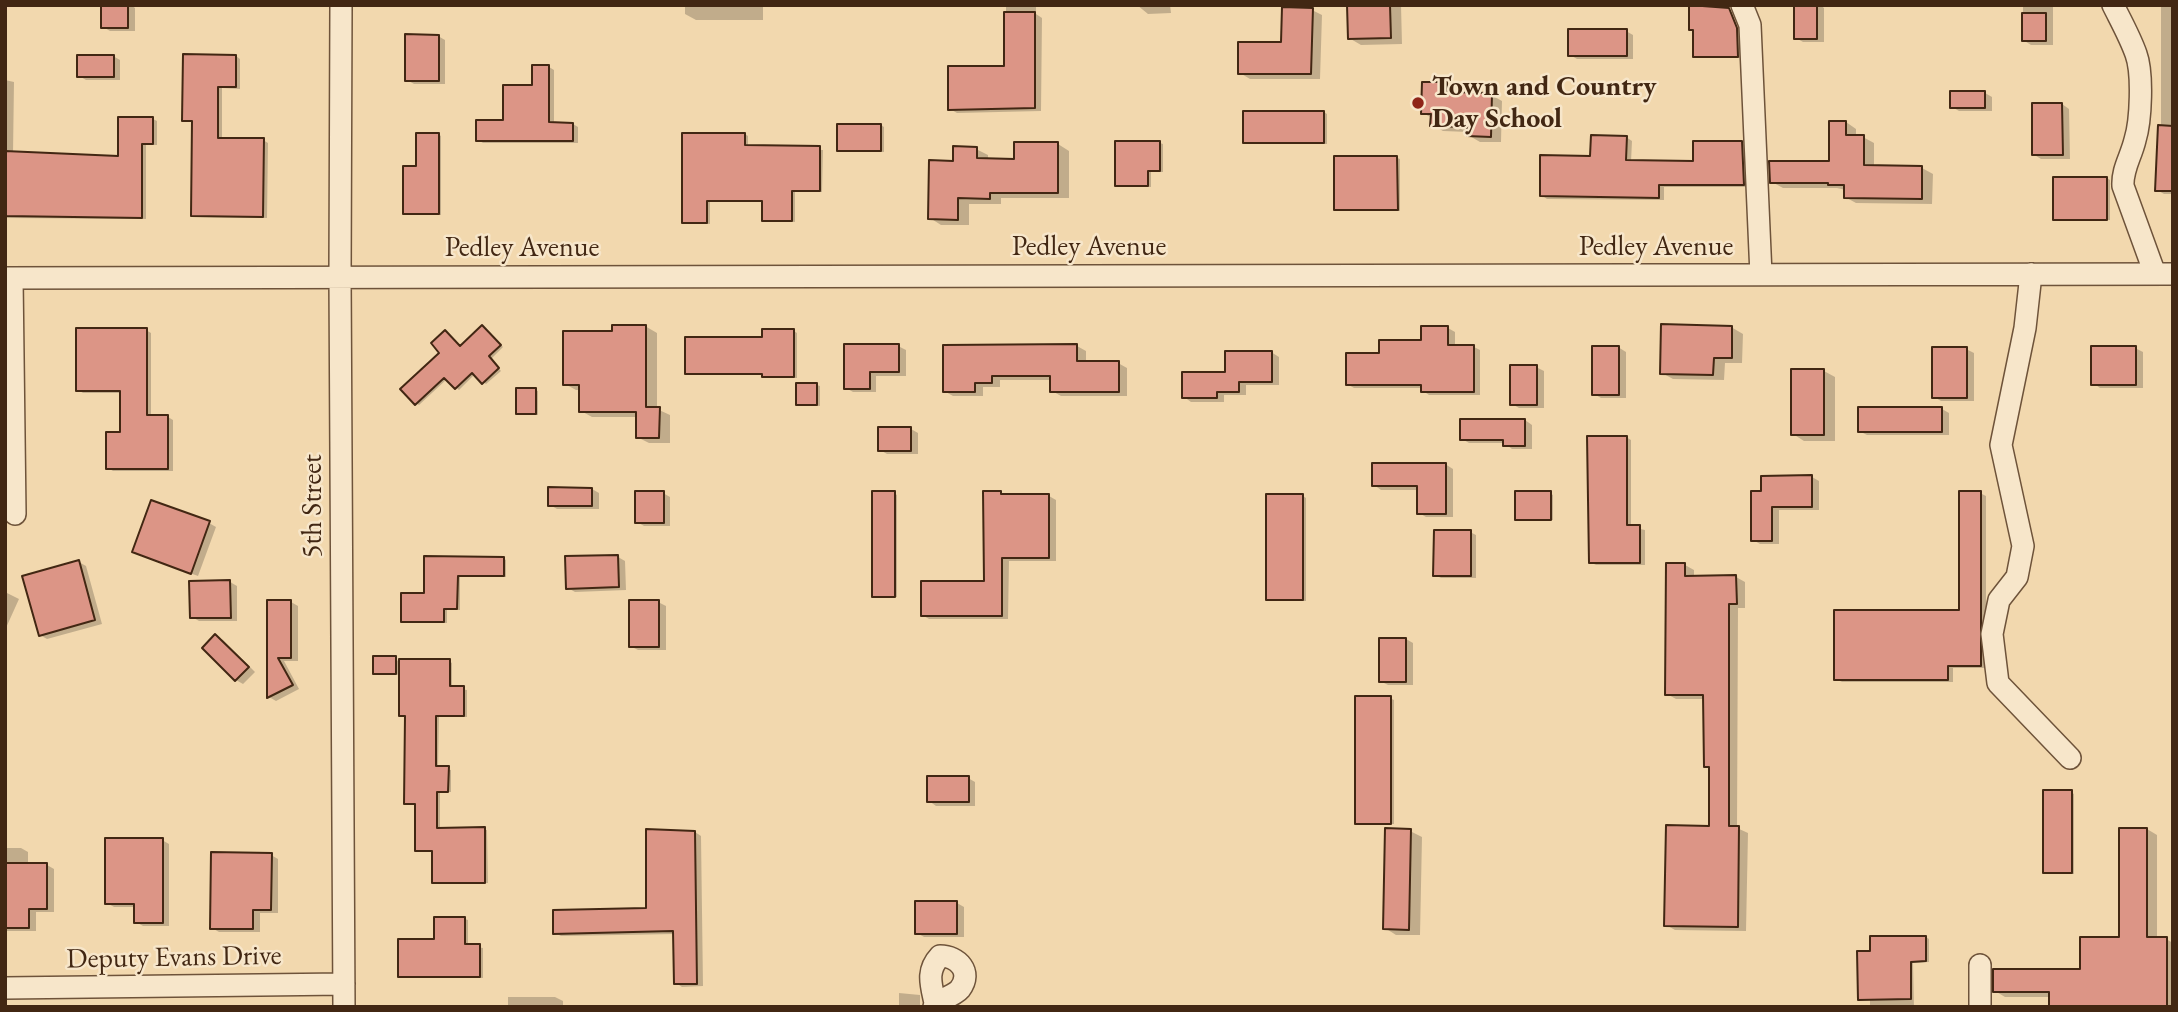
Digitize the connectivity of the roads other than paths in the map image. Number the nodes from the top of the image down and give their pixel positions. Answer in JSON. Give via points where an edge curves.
{"nodes":[{"id":1,"x":341,"y":5,"type":"edge"},
{"id":2,"x":1742,"y":5,"type":"edge"},
{"id":3,"x":2113,"y":5,"type":"edge"},
{"id":4,"x":2032,"y":274,"type":"junction"},
{"id":5,"x":2164,"y":274,"type":"edge"},
{"id":6,"x":1761,"y":275,"type":"junction"},
{"id":7,"x":340,"y":276,"type":"junction"},
{"id":8,"x":9,"y":278,"type":"edge"},
{"id":9,"x":15,"y":514,"type":"dead end"},
{"id":10,"x":2070,"y":758,"type":"dead end"},
{"id":11,"x":1980,"y":965,"type":"dead end"},
{"id":12,"x":344,"y":984,"type":"junction"},
{"id":13,"x":5,"y":988,"type":"edge"},
{"id":14,"x":344,"y":1007,"type":"edge"},
{"id":15,"x":1980,"y":1007,"type":"edge"}],
"edges":[{"from":1,"to":7,"type":"street","name":"5th Street"},
{"from":2,"to":6,"type":"street","via":[[1750,25]]},
{"from":3,"to":5,"type":"street","via":[[2140,67],[2136,140],[2122,174],[2123,186]]},
{"from":4,"to":5,"type":"street","name":"Pedley Avenue"},
{"from":4,"to":6,"type":"street","name":"Pedley Avenue"},
{"from":4,"to":10,"type":"street","via":[[2001,445],[2023,546],[2017,577],[1999,600],[1992,634],[1998,683]]},
{"from":6,"to":7,"type":"street","name":"Pedley Avenue"},
{"from":7,"to":8,"type":"street","name":"Pedley Avenue"},
{"from":7,"to":12,"type":"street","name":"5th Street"},
{"from":8,"to":9,"type":"street"},
{"from":11,"to":15,"type":"street"},
{"from":12,"to":13,"type":"street","name":"Deputy Evans Drive"},
{"from":12,"to":14,"type":"street","name":"5th Street"}]}
